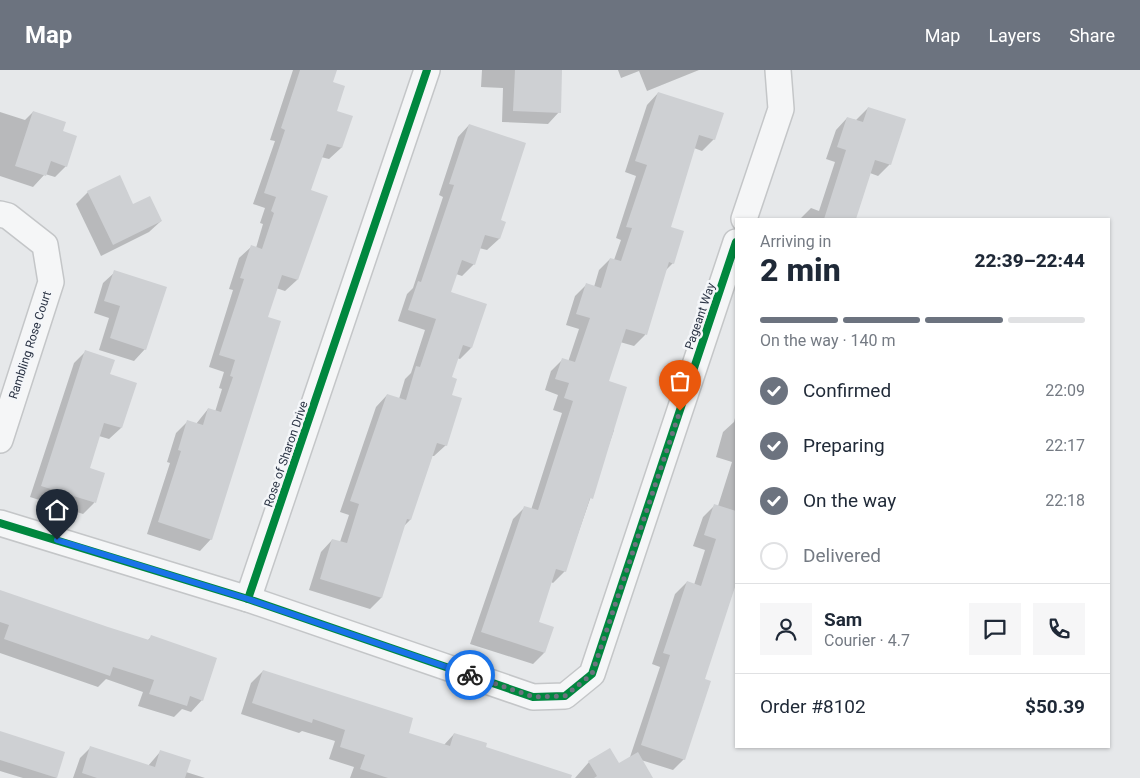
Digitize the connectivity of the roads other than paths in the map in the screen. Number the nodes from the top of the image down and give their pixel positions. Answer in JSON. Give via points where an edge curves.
{"nodes":[{"id":1,"x":427,"y":70,"type":"edge"},
{"id":2,"x":778,"y":70,"type":"edge"},
{"id":3,"x":0,"y":214,"type":"edge"},
{"id":4,"x":744,"y":218,"type":"edge"},
{"id":5,"x":735,"y":245,"type":"edge"},
{"id":6,"x":0,"y":440,"type":"edge"},
{"id":7,"x":0,"y":523,"type":"edge"},
{"id":8,"x":248,"y":599,"type":"junction"}],
"edges":[{"from":1,"to":8,"type":"street","name":"Rose of Sharon Drive"},
{"from":2,"to":4,"type":"street","via":[[781,109]]},
{"from":3,"to":6,"type":"street","name":"Rambling Rose Court","via":[[8,216],[46,245],[51,282]]},
{"from":5,"to":8,"type":"street","name":"Pageant Way","via":[[592,674],[565,696],[534,697]]},
{"from":7,"to":8,"type":"street"}]}
